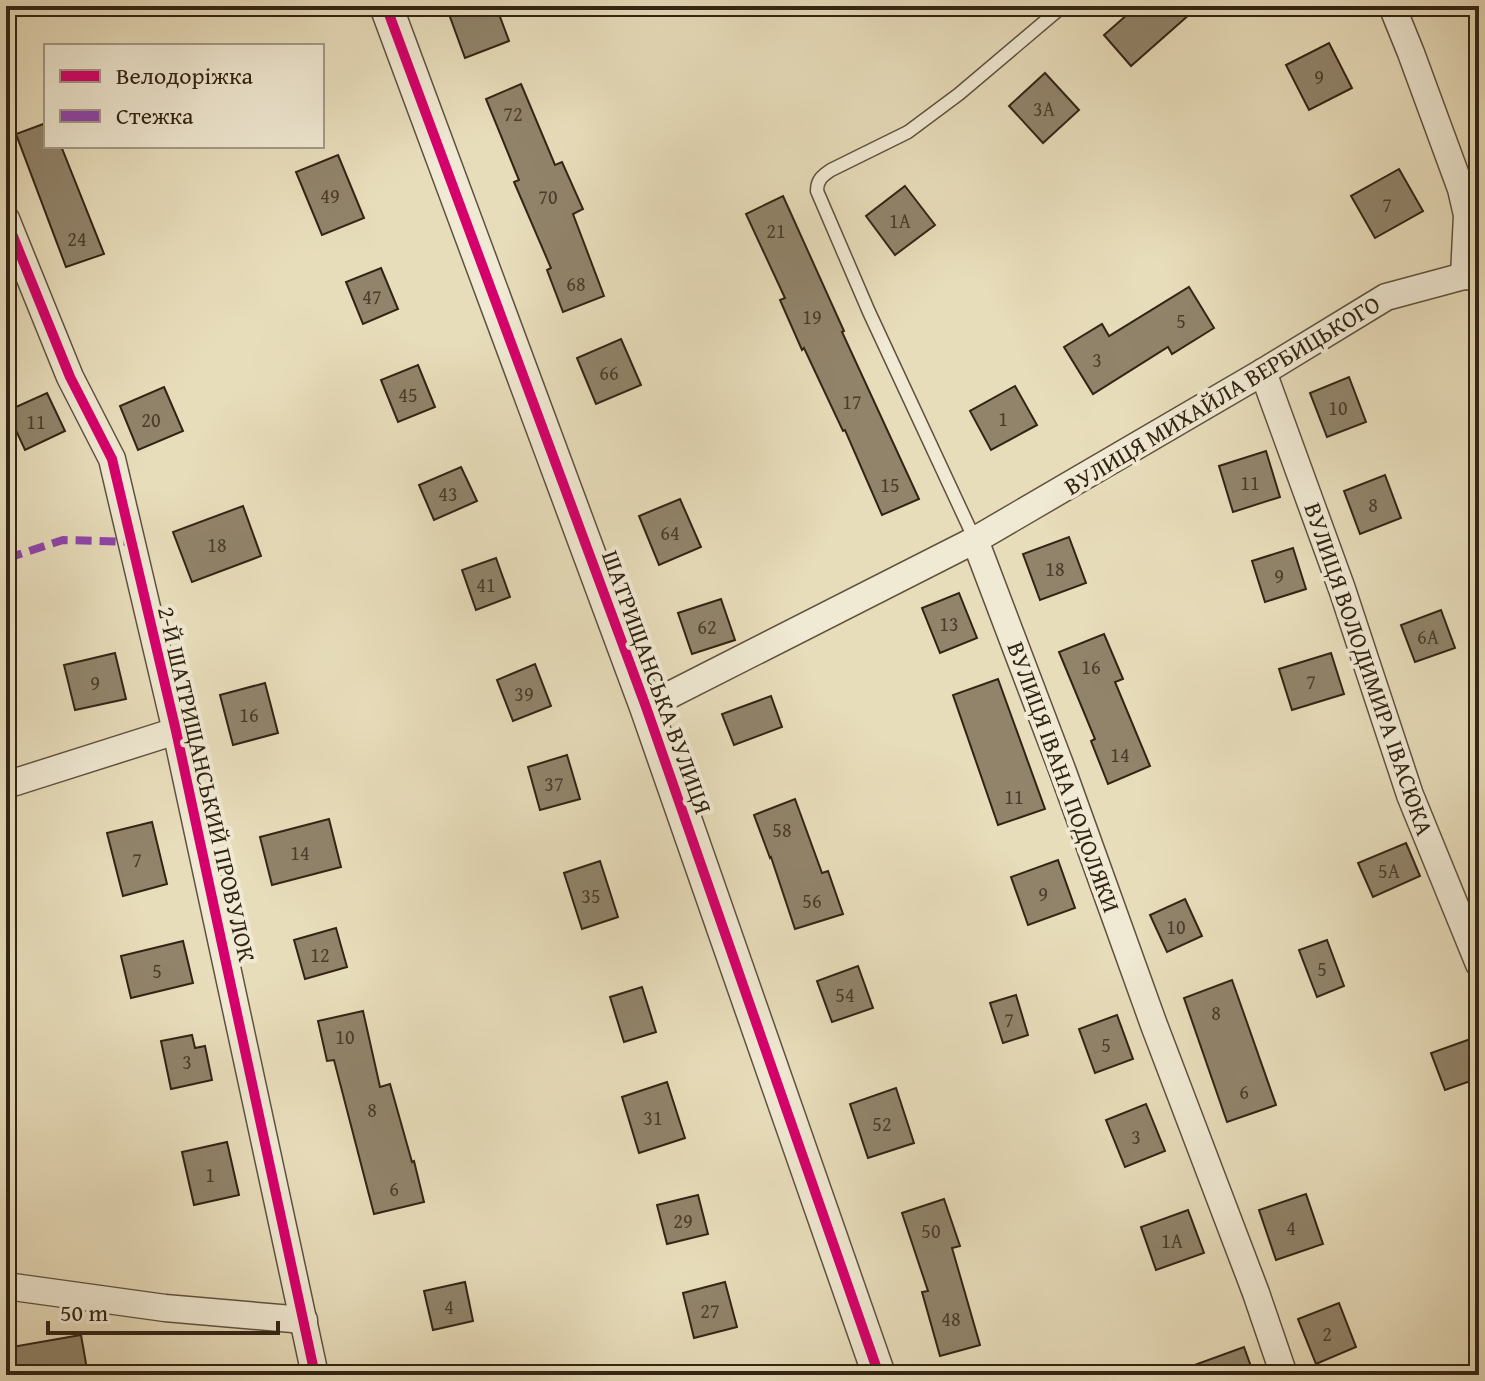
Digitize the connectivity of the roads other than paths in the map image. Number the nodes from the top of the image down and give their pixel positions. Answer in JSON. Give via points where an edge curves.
{"nodes":[{"id":1,"x":386,"y":6,"type":"edge"},
{"id":2,"x":1063,"y":6,"type":"edge"},
{"id":3,"x":1392,"y":6,"type":"edge"},
{"id":4,"x":6,"y":219,"type":"edge"},
{"id":5,"x":1472,"y":277,"type":"edge"},
{"id":6,"x":1263,"y":372,"type":"junction"},
{"id":7,"x":975,"y":540,"type":"junction"},
{"id":8,"x":646,"y":707,"type":"junction"},
{"id":9,"x":176,"y":731,"type":"junction"},
{"id":10,"x":6,"y":785,"type":"edge"},
{"id":11,"x":1479,"y":964,"type":"edge"},
{"id":12,"x":6,"y":1286,"type":"edge"},
{"id":13,"x":304,"y":1320,"type":"junction"},
{"id":14,"x":315,"y":1375,"type":"edge"},
{"id":15,"x":879,"y":1375,"type":"edge"},
{"id":16,"x":1284,"y":1375,"type":"edge"}],
"edges":[{"from":1,"to":8,"type":"street","name":"ШАТРИЩАНСЬКА ВУЛИЦЯ"},
{"from":2,"to":7,"type":"lane","name":"ВУЛИЦЯ ІВАНА ПОДОЛЯКИ","via":[[908,132],[821,176],[817,184],[869,312]]},
{"from":3,"to":5,"type":"street","via":[[1461,189]]},
{"from":4,"to":9,"type":"street","name":"2-Й ШАТРИЩАНСЬКИЙ ПРОВУЛОК","via":[[70,377],[112,459]]},
{"from":5,"to":6,"type":"street","name":"ВУЛИЦЯ МИХАЙЛА ВЕРБИЦЬКОГО","via":[[1386,297]]},
{"from":6,"to":7,"type":"street","name":"ВУЛИЦЯ МИХАЙЛА ВЕРБИЦЬКОГО"},
{"from":6,"to":11,"type":"street","name":"ВУЛИЦЯ ВОЛОДИМИРА ІВАСЮКА","via":[[1410,795]]},
{"from":7,"to":8,"type":"street","name":"ВУЛИЦЯ МИХАЙЛА ВЕРБИЦЬКОГО"},
{"from":7,"to":16,"type":"street","name":"ВУЛИЦЯ ІВАНА ПОДОЛЯКИ"},
{"from":8,"to":15,"type":"street","name":"ШАТРИЩАНСЬКА ВУЛИЦЯ"},
{"from":9,"to":10,"type":"street"},
{"from":9,"to":13,"type":"street","name":"2-Й ШАТРИЩАНСЬКИЙ ПРОВУЛОК"},
{"from":12,"to":13,"type":"street"},
{"from":13,"to":14,"type":"street","name":"2-Й ШАТРИЩАНСЬКИЙ ПРОВУЛОК"}]}
